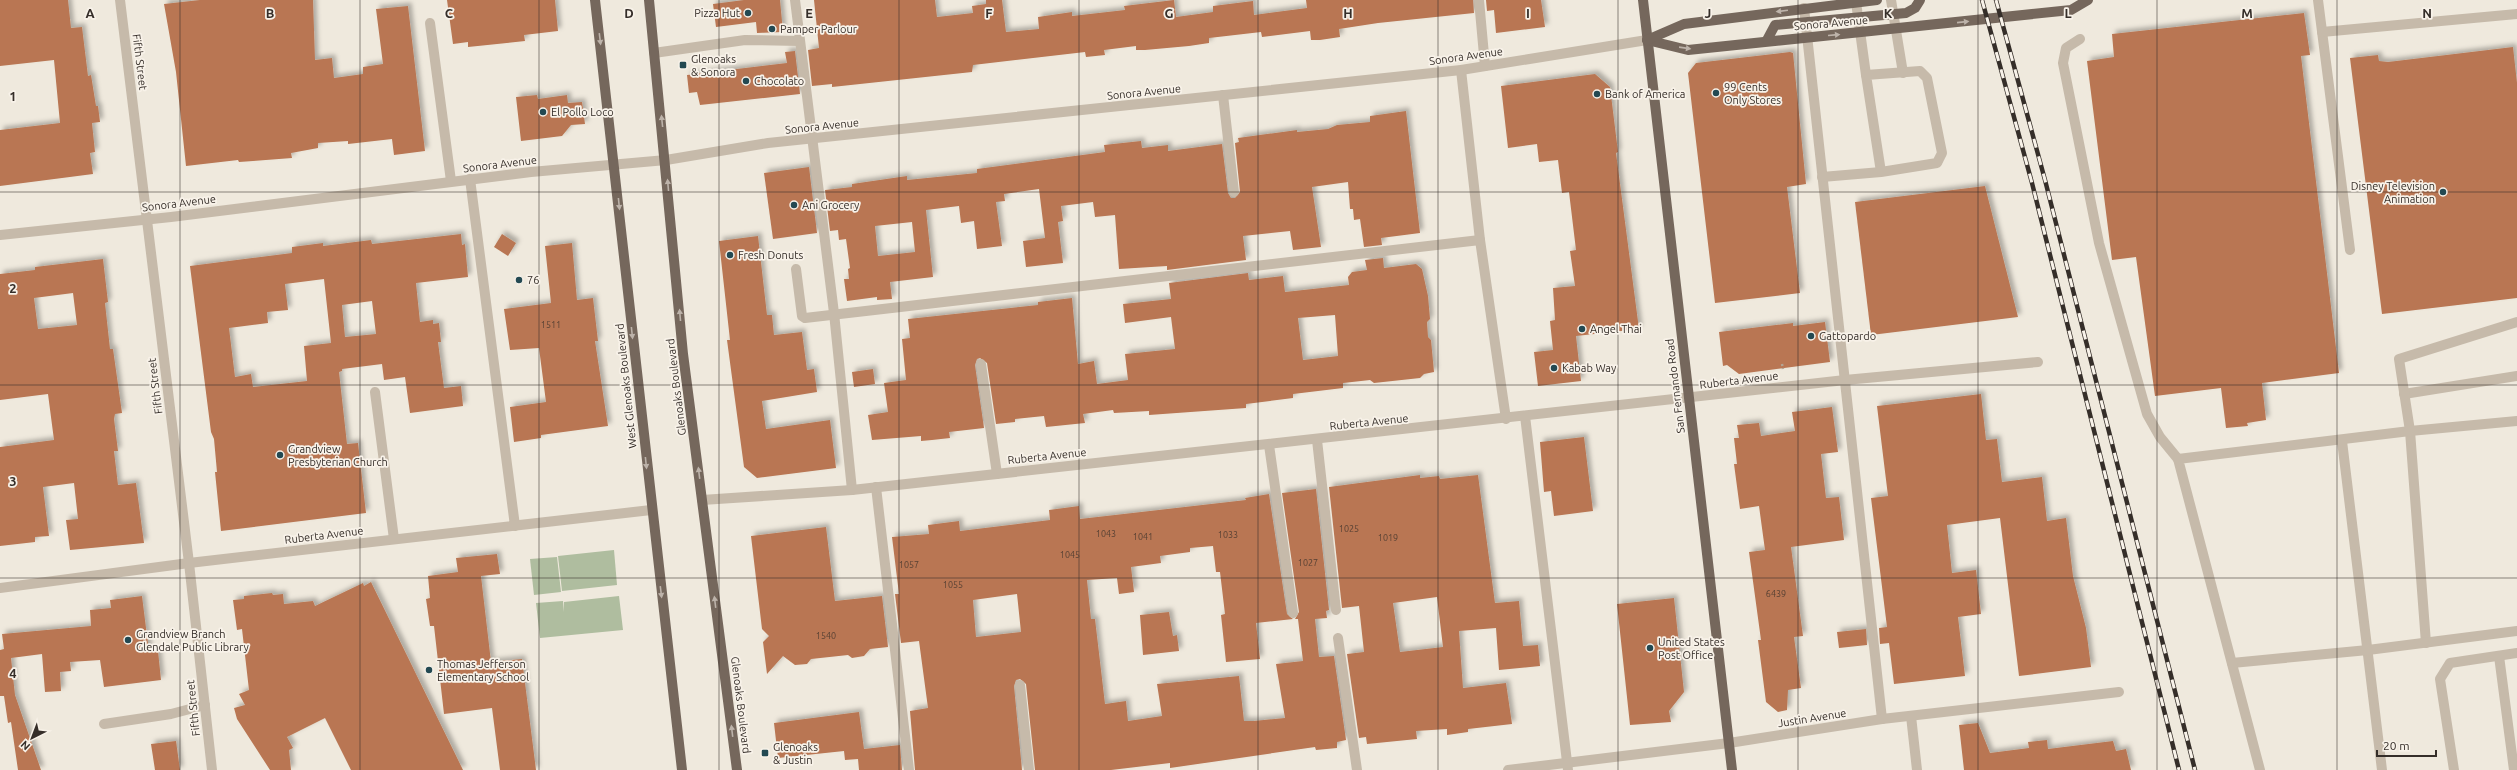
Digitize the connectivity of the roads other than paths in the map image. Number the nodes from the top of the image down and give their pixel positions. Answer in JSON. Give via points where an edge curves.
{"nodes":[{"id":1,"x":120,"y":0,"type":"edge"},
{"id":2,"x":595,"y":0,"type":"edge"},
{"id":3,"x":649,"y":0,"type":"edge"},
{"id":4,"x":795,"y":0,"type":"edge"},
{"id":5,"x":1478,"y":0,"type":"edge"},
{"id":6,"x":1643,"y":0,"type":"edge"},
{"id":7,"x":1873,"y":0,"type":"edge"},
{"id":8,"x":1877,"y":0,"type":"edge"},
{"id":9,"x":1891,"y":0,"type":"edge"},
{"id":10,"x":1920,"y":0,"type":"edge"},
{"id":11,"x":2088,"y":0,"type":"edge"},
{"id":12,"x":2318,"y":0,"type":"edge"},
{"id":13,"x":1856,"y":2,"type":"junction"},
{"id":14,"x":1818,"y":3,"type":"edge"},
{"id":15,"x":1804,"y":8,"type":"junction"},
{"id":16,"x":1893,"y":14,"type":"junction"},
{"id":17,"x":2517,"y":14,"type":"edge"},
{"id":18,"x":1857,"y":17,"type":"junction"},
{"id":19,"x":1805,"y":22,"type":"junction"},
{"id":20,"x":430,"y":23,"type":"dead end"},
{"id":21,"x":1896,"y":29,"type":"junction"},
{"id":22,"x":1859,"y":32,"type":"junction"},
{"id":23,"x":2322,"y":32,"type":"junction"},
{"id":24,"x":1807,"y":37,"type":"junction"},
{"id":25,"x":2080,"y":39,"type":"dead end"},
{"id":26,"x":1647,"y":40,"type":"junction"},
{"id":27,"x":1767,"y":40,"type":"junction"},
{"id":28,"x":800,"y":42,"type":"junction"},
{"id":29,"x":654,"y":53,"type":"junction"},
{"id":30,"x":1485,"y":66,"type":"junction"},
{"id":31,"x":1461,"y":70,"type":"junction"},
{"id":32,"x":1903,"y":73,"type":"junction"},
{"id":33,"x":1866,"y":76,"type":"junction"},
{"id":34,"x":1223,"y":95,"type":"junction"},
{"id":35,"x":812,"y":139,"type":"junction"},
{"id":36,"x":666,"y":160,"type":"junction"},
{"id":37,"x":614,"y":165,"type":"junction"},
{"id":38,"x":1881,"y":172,"type":"junction"},
{"id":39,"x":1822,"y":177,"type":"junction"},
{"id":40,"x":470,"y":179,"type":"junction"},
{"id":41,"x":451,"y":182,"type":"junction"},
{"id":42,"x":1234,"y":192,"type":"dead end"},
{"id":43,"x":147,"y":220,"type":"junction"},
{"id":44,"x":0,"y":235,"type":"edge"},
{"id":45,"x":1480,"y":240,"type":"junction"},
{"id":46,"x":2350,"y":250,"type":"dead end"},
{"id":47,"x":796,"y":269,"type":"dead end"},
{"id":48,"x":834,"y":314,"type":"junction"},
{"id":49,"x":2517,"y":322,"type":"edge"},
{"id":50,"x":2038,"y":362,"type":"dead end"},
{"id":51,"x":981,"y":364,"type":"dead end"},
{"id":52,"x":2517,"y":376,"type":"edge"},
{"id":53,"x":1845,"y":380,"type":"junction"},
{"id":54,"x":375,"y":392,"type":"dead end"},
{"id":55,"x":2404,"y":394,"type":"junction"},
{"id":56,"x":1688,"y":398,"type":"junction"},
{"id":57,"x":1525,"y":416,"type":"junction"},
{"id":58,"x":1506,"y":419,"type":"junction"},
{"id":59,"x":2517,"y":421,"type":"edge"},
{"id":60,"x":2410,"y":431,"type":"junction"},
{"id":61,"x":1316,"y":440,"type":"junction"},
{"id":62,"x":2342,"y":440,"type":"junction"},
{"id":63,"x":1269,"y":445,"type":"junction"},
{"id":64,"x":2178,"y":459,"type":"junction"},
{"id":65,"x":997,"y":474,"type":"junction"},
{"id":66,"x":876,"y":487,"type":"junction"},
{"id":67,"x":852,"y":490,"type":"junction"},
{"id":68,"x":702,"y":500,"type":"junction"},
{"id":69,"x":652,"y":510,"type":"junction"},
{"id":70,"x":515,"y":526,"type":"junction"},
{"id":71,"x":394,"y":539,"type":"junction"},
{"id":72,"x":189,"y":563,"type":"junction"},
{"id":73,"x":0,"y":588,"type":"edge"},
{"id":74,"x":1336,"y":610,"type":"dead end"},
{"id":75,"x":1293,"y":612,"type":"dead end"},
{"id":76,"x":2517,"y":631,"type":"edge"},
{"id":77,"x":1338,"y":638,"type":"dead end"},
{"id":78,"x":2426,"y":643,"type":"junction"},
{"id":79,"x":2368,"y":650,"type":"junction"},
{"id":80,"x":2517,"y":653,"type":"edge"},
{"id":81,"x":2499,"y":656,"type":"junction"},
{"id":82,"x":2232,"y":663,"type":"junction"},
{"id":83,"x":1020,"y":685,"type":"dead end"},
{"id":84,"x":2119,"y":692,"type":"dead end"},
{"id":85,"x":204,"y":705,"type":"junction"},
{"id":86,"x":1911,"y":716,"type":"junction"},
{"id":87,"x":1882,"y":720,"type":"junction"},
{"id":88,"x":104,"y":724,"type":"dead end"},
{"id":89,"x":1729,"y":743,"type":"junction"},
{"id":90,"x":1567,"y":767,"type":"edge"},
{"id":91,"x":212,"y":770,"type":"edge"},
{"id":92,"x":682,"y":770,"type":"edge"},
{"id":93,"x":737,"y":770,"type":"edge"},
{"id":94,"x":909,"y":770,"type":"edge"},
{"id":95,"x":1029,"y":770,"type":"edge"},
{"id":96,"x":1357,"y":770,"type":"edge"},
{"id":97,"x":1508,"y":770,"type":"edge"},
{"id":98,"x":1732,"y":770,"type":"edge"},
{"id":99,"x":1917,"y":770,"type":"edge"},
{"id":100,"x":2260,"y":770,"type":"edge"},
{"id":101,"x":2382,"y":770,"type":"edge"},
{"id":102,"x":2454,"y":770,"type":"edge"},
{"id":103,"x":2514,"y":770,"type":"edge"}],
"edges":[{"from":1,"to":43,"type":"street","name":"Fifth Street"},
{"from":2,"to":37,"type":"main road","name":"West Glenoaks Boulevard","one_way":true},
{"from":3,"to":29,"type":"main road","name":"Glenoaks Boulevard"},
{"from":4,"to":28,"type":"street"},
{"from":5,"to":30,"type":"street"},
{"from":6,"to":26,"type":"main road","name":"San Fernando Road"},
{"from":7,"to":8,"type":"main road","name":"Sonora Avenue"},
{"from":7,"to":13,"type":"main road","name":"Sonora Avenue"},
{"from":9,"to":16,"type":"street"},
{"from":10,"to":16,"type":"main road","via":[[1915,8],[1906,13]]},
{"from":21,"to":11,"type":"main road","name":"Sonora Avenue","one_way":true,"via":[[2071,10]]},
{"from":12,"to":23,"type":"street"},
{"from":13,"to":14,"type":"main road","name":"Sonora Avenue"},
{"from":13,"to":18,"type":"street"},
{"from":14,"to":15,"type":"main road","name":"Sonora Avenue"},
{"from":15,"to":19,"type":"street"},
{"from":15,"to":26,"type":"main road","name":"Sonora Avenue","one_way":true,"via":[[1684,24]]},
{"from":16,"to":18,"type":"main road"},
{"from":16,"to":21,"type":"street"},
{"from":17,"to":23,"type":"street"},
{"from":18,"to":19,"type":"main road"},
{"from":18,"to":22,"type":"street"},
{"from":19,"to":24,"type":"street"},
{"from":19,"to":27,"type":"main road","via":[[1775,25]]},
{"from":20,"to":41,"type":"street"},
{"from":21,"to":22,"type":"main road","name":"Sonora Avenue"},
{"from":21,"to":32,"type":"street"},
{"from":24,"to":22,"type":"main road","name":"Sonora Avenue","one_way":true},
{"from":22,"to":33,"type":"street"},
{"from":23,"to":46,"type":"street"},
{"from":24,"to":27,"type":"main road","name":"Sonora Avenue"},
{"from":24,"to":39,"type":"street"},
{"from":25,"to":64,"type":"street","via":[[2066,48],[2064,62],[2099,243],[2148,414],[2160,438]]},
{"from":26,"to":27,"type":"main road","name":"Sonora Avenue","one_way":true,"via":[[1688,50]]},
{"from":26,"to":30,"type":"street","name":"Sonora Avenue"},
{"from":26,"to":56,"type":"main road","name":"San Fernando Road"},
{"from":28,"to":29,"type":"street","via":[[745,40]]},
{"from":28,"to":35,"type":"street"},
{"from":36,"to":29,"type":"main road","name":"Glenoaks Boulevard","one_way":true},
{"from":30,"to":31,"type":"street","name":"Sonora Avenue"},
{"from":31,"to":34,"type":"street","name":"Sonora Avenue"},
{"from":31,"to":45,"type":"street"},
{"from":32,"to":33,"type":"street"},
{"from":32,"to":38,"type":"street","via":[[1920,71],[1927,78],[1942,153],[1937,163]]},
{"from":33,"to":38,"type":"street"},
{"from":34,"to":35,"type":"street","name":"Sonora Avenue"},
{"from":34,"to":42,"type":"street"},
{"from":35,"to":36,"type":"street","name":"Sonora Avenue","via":[[768,143]]},
{"from":35,"to":48,"type":"street"},
{"from":36,"to":37,"type":"street","name":"Sonora Avenue"},
{"from":68,"to":36,"type":"main road","name":"Glenoaks Boulevard","one_way":true,"via":[[684,354]]},
{"from":37,"to":40,"type":"street","name":"Sonora Avenue"},
{"from":37,"to":69,"type":"main road","name":"West Glenoaks Boulevard","one_way":true},
{"from":38,"to":39,"type":"street"},
{"from":39,"to":53,"type":"street"},
{"from":40,"to":41,"type":"street","name":"Sonora Avenue"},
{"from":40,"to":70,"type":"street"},
{"from":41,"to":43,"type":"street","name":"Sonora Avenue"},
{"from":43,"to":44,"type":"street","name":"Sonora Avenue"},
{"from":43,"to":72,"type":"street","name":"Fifth Street"},
{"from":45,"to":48,"type":"street"},
{"from":45,"to":58,"type":"street"},
{"from":47,"to":48,"type":"street","via":[[802,316],[805,318]]},
{"from":48,"to":67,"type":"street"},
{"from":49,"to":55,"type":"street","via":[[2399,359]]},
{"from":50,"to":53,"type":"street","name":"Ruberta Avenue"},
{"from":51,"to":65,"type":"street"},
{"from":52,"to":55,"type":"street"},
{"from":53,"to":56,"type":"street","name":"Ruberta Avenue"},
{"from":53,"to":87,"type":"street"},
{"from":54,"to":71,"type":"street"},
{"from":55,"to":60,"type":"street"},
{"from":56,"to":57,"type":"street","name":"Ruberta Avenue"},
{"from":56,"to":89,"type":"main road","name":"San Fernando Road","via":[[1700,480]]},
{"from":57,"to":58,"type":"street","name":"Ruberta Avenue"},
{"from":57,"to":90,"type":"street"},
{"from":58,"to":61,"type":"street","name":"Ruberta Avenue"},
{"from":59,"to":60,"type":"street"},
{"from":60,"to":62,"type":"street"},
{"from":60,"to":78,"type":"street"},
{"from":61,"to":63,"type":"street","name":"Ruberta Avenue"},
{"from":61,"to":74,"type":"street"},
{"from":62,"to":64,"type":"street"},
{"from":62,"to":79,"type":"street"},
{"from":63,"to":65,"type":"street","name":"Ruberta Avenue"},
{"from":63,"to":75,"type":"street"},
{"from":64,"to":82,"type":"street"},
{"from":65,"to":66,"type":"street","name":"Ruberta Avenue"},
{"from":66,"to":67,"type":"street","name":"Ruberta Avenue"},
{"from":66,"to":94,"type":"street"},
{"from":67,"to":68,"type":"street","name":"Ruberta Avenue"},
{"from":93,"to":68,"type":"main road","name":"Glenoaks Boulevard","one_way":true},
{"from":69,"to":70,"type":"street","name":"Ruberta Avenue"},
{"from":69,"to":92,"type":"main road","name":"West Glenoaks Boulevard","one_way":true},
{"from":70,"to":71,"type":"street","name":"Ruberta Avenue"},
{"from":71,"to":72,"type":"street","name":"Ruberta Avenue"},
{"from":72,"to":73,"type":"street","name":"Ruberta Avenue"},
{"from":72,"to":85,"type":"street","name":"Fifth Street"},
{"from":76,"to":78,"type":"street"},
{"from":77,"to":96,"type":"street"},
{"from":78,"to":79,"type":"street"},
{"from":79,"to":82,"type":"street"},
{"from":79,"to":101,"type":"street"},
{"from":80,"to":81,"type":"street"},
{"from":81,"to":102,"type":"street","via":[[2450,663],[2440,679]]},
{"from":81,"to":103,"type":"street"},
{"from":82,"to":100,"type":"street"},
{"from":83,"to":95,"type":"street"},
{"from":84,"to":86,"type":"street","name":"Justin Avenue"},
{"from":85,"to":88,"type":"street","via":[[171,714]]},
{"from":85,"to":91,"type":"street","name":"Fifth Street"},
{"from":86,"to":87,"type":"street","name":"Justin Avenue"},
{"from":86,"to":99,"type":"street"},
{"from":87,"to":89,"type":"street","name":"Justin Avenue"},
{"from":89,"to":90,"type":"street","name":"Justin Avenue"},
{"from":89,"to":98,"type":"main road","name":"San Fernando Road"},
{"from":90,"to":97,"type":"street","name":"Justin Avenue"}]}
